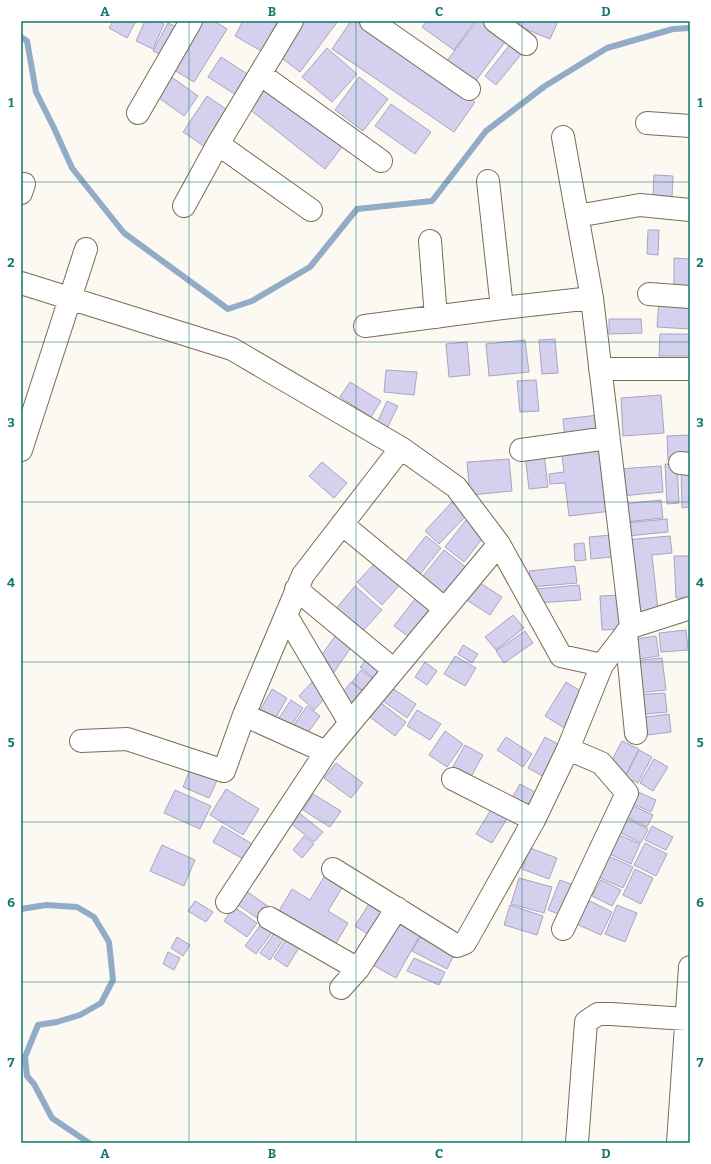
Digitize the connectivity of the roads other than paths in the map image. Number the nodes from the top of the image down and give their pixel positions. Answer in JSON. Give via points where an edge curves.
{"nodes":[{"id":1,"x":191,"y":21,"type":"edge"},
{"id":2,"x":292,"y":21,"type":"edge"},
{"id":3,"x":371,"y":21,"type":"edge"},
{"id":4,"x":260,"y":74,"type":"junction"},
{"id":5,"x":469,"y":89,"type":"dead end"},
{"id":6,"x":138,"y":113,"type":"dead end"},
{"id":7,"x":647,"y":123,"type":"dead end"},
{"id":8,"x":690,"y":126,"type":"edge"},
{"id":9,"x":563,"y":137,"type":"dead end"},
{"id":10,"x":218,"y":144,"type":"junction"},
{"id":11,"x":381,"y":161,"type":"dead end"},
{"id":12,"x":488,"y":180,"type":"dead end"},
{"id":13,"x":184,"y":206,"type":"dead end"},
{"id":14,"x":311,"y":210,"type":"dead end"},
{"id":15,"x":690,"y":210,"type":"edge"},
{"id":16,"x":577,"y":216,"type":"junction"},
{"id":17,"x":430,"y":241,"type":"dead end"},
{"id":18,"x":86,"y":249,"type":"dead end"},
{"id":19,"x":21,"y":283,"type":"edge"},
{"id":20,"x":649,"y":294,"type":"dead end"},
{"id":21,"x":690,"y":297,"type":"edge"},
{"id":22,"x":592,"y":298,"type":"junction"},
{"id":23,"x":70,"y":299,"type":"junction"},
{"id":24,"x":502,"y":308,"type":"junction"},
{"id":25,"x":436,"y":317,"type":"junction"},
{"id":26,"x":365,"y":326,"type":"dead end"},
{"id":27,"x":600,"y":369,"type":"junction"},
{"id":28,"x":690,"y":369,"type":"edge"},
{"id":29,"x":608,"y":438,"type":"junction"},
{"id":30,"x":401,"y":448,"type":"junction"},
{"id":31,"x":21,"y":450,"type":"edge"},
{"id":32,"x":521,"y":450,"type":"dead end"},
{"id":33,"x":342,"y":524,"type":"junction"},
{"id":34,"x":499,"y":544,"type":"junction"},
{"id":35,"x":296,"y":589,"type":"junction"},
{"id":36,"x":690,"y":608,"type":"edge"},
{"id":37,"x":445,"y":609,"type":"junction"},
{"id":38,"x":286,"y":615,"type":"junction"},
{"id":39,"x":629,"y":630,"type":"junction"},
{"id":40,"x":602,"y":665,"type":"junction"},
{"id":41,"x":394,"y":670,"type":"junction"},
{"id":42,"x":244,"y":715,"type":"junction"},
{"id":43,"x":350,"y":723,"type":"junction"},
{"id":44,"x":636,"y":734,"type":"dead end"},
{"id":45,"x":81,"y":741,"type":"dead end"},
{"id":46,"x":568,"y":749,"type":"junction"},
{"id":47,"x":326,"y":752,"type":"junction"},
{"id":48,"x":453,"y":779,"type":"dead end"},
{"id":49,"x":534,"y":820,"type":"junction"},
{"id":50,"x":333,"y":869,"type":"dead end"},
{"id":51,"x":227,"y":902,"type":"dead end"},
{"id":52,"x":397,"y":908,"type":"junction"},
{"id":53,"x":269,"y":918,"type":"dead end"},
{"id":54,"x":563,"y":929,"type":"dead end"},
{"id":55,"x":690,"y":967,"type":"edge"},
{"id":56,"x":358,"y":969,"type":"junction"},
{"id":57,"x":341,"y":988,"type":"dead end"},
{"id":58,"x":686,"y":1019,"type":"junction"},
{"id":59,"x":576,"y":1143,"type":"edge"},
{"id":60,"x":678,"y":1143,"type":"edge"}],
"edges":[{"from":1,"to":6,"type":"street"},
{"from":2,"to":4,"type":"street"},
{"from":3,"to":5,"type":"street"},
{"from":4,"to":10,"type":"street"},
{"from":4,"to":11,"type":"street"},
{"from":7,"to":8,"type":"street"},
{"from":9,"to":16,"type":"street"},
{"from":10,"to":13,"type":"street"},
{"from":10,"to":14,"type":"street"},
{"from":12,"to":24,"type":"street"},
{"from":15,"to":16,"type":"street","via":[[640,205]]},
{"from":16,"to":22,"type":"street"},
{"from":17,"to":25,"type":"street"},
{"from":18,"to":23,"type":"street"},
{"from":19,"to":23,"type":"street"},
{"from":20,"to":21,"type":"street"},
{"from":22,"to":24,"type":"street"},
{"from":22,"to":27,"type":"street"},
{"from":23,"to":30,"type":"street","via":[[232,349]]},
{"from":23,"to":31,"type":"street"},
{"from":24,"to":25,"type":"street"},
{"from":25,"to":26,"type":"street"},
{"from":27,"to":28,"type":"street"},
{"from":27,"to":29,"type":"street"},
{"from":29,"to":32,"type":"street"},
{"from":29,"to":39,"type":"street"},
{"from":30,"to":33,"type":"street"},
{"from":30,"to":34,"type":"street","via":[[456,488]]},
{"from":33,"to":35,"type":"street","via":[[303,575]]},
{"from":33,"to":37,"type":"street"},
{"from":34,"to":37,"type":"street"},
{"from":34,"to":40,"type":"street","via":[[561,656]]},
{"from":35,"to":38,"type":"street"},
{"from":35,"to":41,"type":"street"},
{"from":36,"to":39,"type":"street"},
{"from":37,"to":41,"type":"street"},
{"from":38,"to":42,"type":"street"},
{"from":38,"to":43,"type":"street"},
{"from":39,"to":40,"type":"street"},
{"from":39,"to":44,"type":"street"},
{"from":40,"to":46,"type":"street"},
{"from":41,"to":43,"type":"street"},
{"from":42,"to":45,"type":"street","via":[[224,771],[127,739]]},
{"from":42,"to":47,"type":"street"},
{"from":43,"to":47,"type":"street"},
{"from":46,"to":49,"type":"street"},
{"from":46,"to":54,"type":"street","via":[[601,763],[627,793]]},
{"from":47,"to":51,"type":"street"},
{"from":48,"to":49,"type":"street"},
{"from":49,"to":52,"type":"street","via":[[465,943],[457,946]]},
{"from":50,"to":52,"type":"street"},
{"from":52,"to":56,"type":"street"},
{"from":53,"to":56,"type":"street"},
{"from":55,"to":58,"type":"street"},
{"from":56,"to":57,"type":"street"},
{"from":58,"to":59,"type":"street","via":[[598,1014],[586,1022]]},
{"from":58,"to":60,"type":"street"}]}
